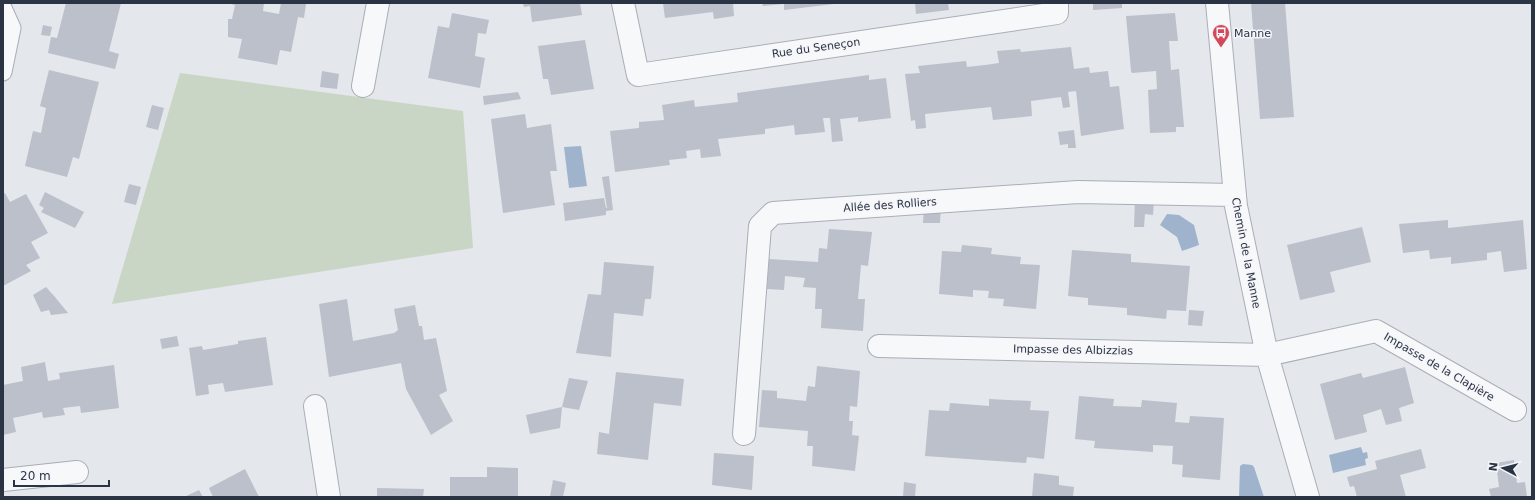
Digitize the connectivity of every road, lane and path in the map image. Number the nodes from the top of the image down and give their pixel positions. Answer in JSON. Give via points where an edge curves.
{"nodes":[{"id":1,"x":378,"y":3,"type":"edge"},
{"id":2,"x":623,"y":3,"type":"edge"},
{"id":3,"x":1057,"y":3,"type":"edge"},
{"id":4,"x":1217,"y":3,"type":"edge"},
{"id":5,"x":3,"y":8,"type":"edge"},
{"id":6,"x":3,"y":72,"type":"edge"},
{"id":7,"x":363,"y":86,"type":"dead end"},
{"id":8,"x":1234,"y":195,"type":"junction"},
{"id":9,"x":879,"y":346,"type":"dead end"},
{"id":10,"x":1267,"y":355,"type":"junction"},
{"id":11,"x":315,"y":406,"type":"dead end"},
{"id":12,"x":1516,"y":410,"type":"dead end"},
{"id":13,"x":744,"y":434,"type":"dead end"},
{"id":14,"x":77,"y":472,"type":"dead end"},
{"id":15,"x":3,"y":480,"type":"edge"},
{"id":16,"x":329,"y":497,"type":"edge"},
{"id":17,"x":1308,"y":497,"type":"edge"}],
"edges":[{"from":1,"to":7,"type":"street"},
{"from":2,"to":3,"type":"street","name":"Rue du Seneçon","via":[[638,75],[1057,13]]},
{"from":4,"to":8,"type":"street","name":"Chemin de la Manne"},
{"from":5,"to":6,"type":"lane","via":[[12,28]]},
{"from":8,"to":10,"type":"street","name":"Chemin de la Manne"},
{"from":8,"to":13,"type":"street","name":"Allée des Rolliers","via":[[1078,192],[773,213],[760,226]]},
{"from":9,"to":10,"type":"street","name":"Impasse des Albizzias"},
{"from":10,"to":12,"type":"street","name":"Impasse de la Clapière","via":[[1376,331]]},
{"from":10,"to":17,"type":"street","name":"Chemin de la Manne"},
{"from":11,"to":16,"type":"street"},
{"from":14,"to":15,"type":"street"}]}
